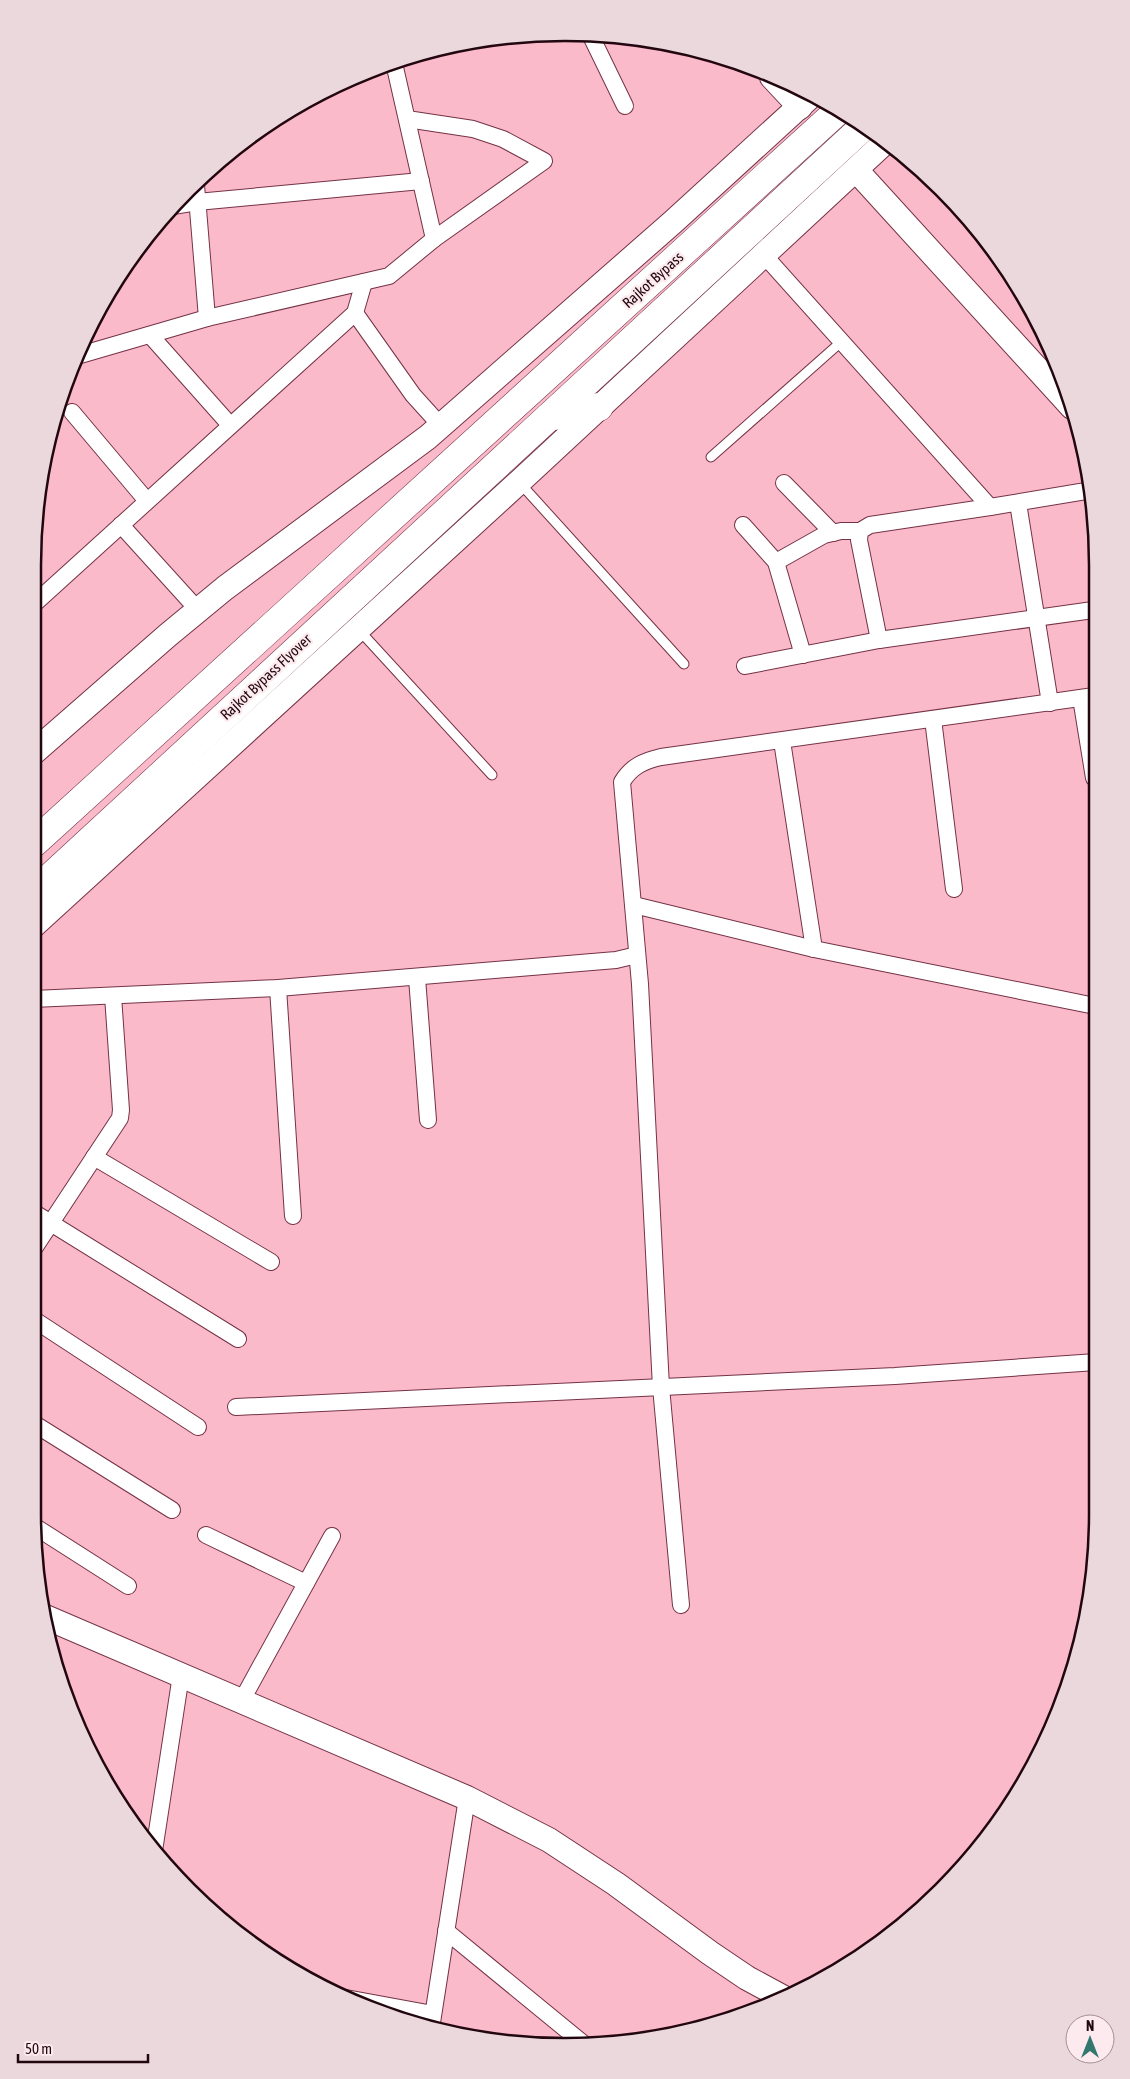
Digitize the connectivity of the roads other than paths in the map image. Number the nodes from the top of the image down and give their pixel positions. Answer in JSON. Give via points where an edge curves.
{"nodes":[{"id":1,"x":594,"y":42,"type":"edge"},
{"id":2,"x":395,"y":70,"type":"edge"},
{"id":3,"x":806,"y":101,"type":"edge"},
{"id":4,"x":625,"y":106,"type":"dead end"},
{"id":5,"x":833,"y":115,"type":"edge"},
{"id":6,"x":407,"y":120,"type":"junction"},
{"id":7,"x":858,"y":131,"type":"edge"},
{"id":8,"x":869,"y":157,"type":"edge"},
{"id":9,"x":421,"y":181,"type":"junction"},
{"id":10,"x":197,"y":194,"type":"edge"},
{"id":11,"x":197,"y":202,"type":"junction"},
{"id":12,"x":187,"y":204,"type":"edge"},
{"id":13,"x":434,"y":239,"type":"junction"},
{"id":14,"x":763,"y":254,"type":"junction"},
{"id":15,"x":364,"y":282,"type":"junction"},
{"id":16,"x":355,"y":313,"type":"junction"},
{"id":17,"x":207,"y":318,"type":"junction"},
{"id":18,"x":150,"y":335,"type":"junction"},
{"id":19,"x":841,"y":342,"type":"junction"},
{"id":20,"x":1043,"y":351,"type":"edge"},
{"id":21,"x":86,"y":354,"type":"edge"},
{"id":22,"x":1059,"y":390,"type":"edge"},
{"id":23,"x":599,"y":407,"type":"junction"},
{"id":24,"x":72,"y":412,"type":"dead end"},
{"id":25,"x":548,"y":418,"type":"junction"},
{"id":26,"x":230,"y":425,"type":"junction"},
{"id":27,"x":441,"y":426,"type":"junction"},
{"id":28,"x":468,"y":450,"type":"junction"},
{"id":29,"x":711,"y":456,"type":"dead end"},
{"id":30,"x":500,"y":462,"type":"junction"},
{"id":31,"x":519,"y":482,"type":"junction"},
{"id":32,"x":784,"y":484,"type":"dead end"},
{"id":33,"x":1083,"y":491,"type":"edge"},
{"id":34,"x":147,"y":500,"type":"junction"},
{"id":35,"x":1018,"y":502,"type":"junction"},
{"id":36,"x":990,"y":507,"type":"junction"},
{"id":37,"x":121,"y":524,"type":"junction"},
{"id":38,"x":743,"y":525,"type":"dead end"},
{"id":39,"x":860,"y":531,"type":"junction"},
{"id":40,"x":833,"y":533,"type":"junction"},
{"id":41,"x":776,"y":562,"type":"junction"},
{"id":42,"x":41,"y":598,"type":"edge"},
{"id":43,"x":198,"y":610,"type":"junction"},
{"id":44,"x":1089,"y":611,"type":"edge"},
{"id":45,"x":1036,"y":618,"type":"junction"},
{"id":46,"x":357,"y":628,"type":"junction"},
{"id":47,"x":878,"y":640,"type":"junction"},
{"id":48,"x":804,"y":655,"type":"junction"},
{"id":49,"x":684,"y":664,"type":"dead end"},
{"id":50,"x":745,"y":666,"type":"dead end"},
{"id":51,"x":1087,"y":697,"type":"edge"},
{"id":52,"x":1050,"y":703,"type":"junction"},
{"id":53,"x":933,"y":719,"type":"junction"},
{"id":54,"x":1089,"y":720,"type":"edge"},
{"id":55,"x":782,"y":741,"type":"junction"},
{"id":56,"x":41,"y":746,"type":"edge"},
{"id":57,"x":492,"y":776,"type":"dead end"},
{"id":58,"x":41,"y":837,"type":"edge"},
{"id":59,"x":41,"y":886,"type":"edge"},
{"id":60,"x":954,"y":888,"type":"dead end"},
{"id":61,"x":634,"y":905,"type":"junction"},
{"id":62,"x":41,"y":919,"type":"edge"},
{"id":63,"x":814,"y":949,"type":"junction"},
{"id":64,"x":637,"y":955,"type":"junction"},
{"id":65,"x":417,"y":978,"type":"junction"},
{"id":66,"x":278,"y":988,"type":"junction"},
{"id":67,"x":113,"y":996,"type":"junction"},
{"id":68,"x":41,"y":999,"type":"edge"},
{"id":69,"x":1089,"y":1005,"type":"edge"},
{"id":70,"x":428,"y":1120,"type":"dead end"},
{"id":71,"x":94,"y":1156,"type":"junction"},
{"id":72,"x":293,"y":1216,"type":"dead end"},
{"id":73,"x":41,"y":1217,"type":"edge"},
{"id":74,"x":51,"y":1224,"type":"junction"},
{"id":75,"x":41,"y":1238,"type":"edge"},
{"id":76,"x":271,"y":1262,"type":"dead end"},
{"id":77,"x":41,"y":1325,"type":"edge"},
{"id":78,"x":238,"y":1339,"type":"dead end"},
{"id":79,"x":1089,"y":1362,"type":"edge"},
{"id":80,"x":661,"y":1387,"type":"junction"},
{"id":81,"x":236,"y":1407,"type":"dead end"},
{"id":82,"x":198,"y":1427,"type":"dead end"},
{"id":83,"x":41,"y":1428,"type":"edge"},
{"id":84,"x":172,"y":1510,"type":"dead end"},
{"id":85,"x":41,"y":1531,"type":"edge"},
{"id":86,"x":206,"y":1535,"type":"dead end"},
{"id":87,"x":332,"y":1536,"type":"dead end"},
{"id":88,"x":306,"y":1583,"type":"junction"},
{"id":89,"x":128,"y":1586,"type":"dead end"},
{"id":90,"x":681,"y":1605,"type":"dead end"},
{"id":91,"x":52,"y":1620,"type":"edge"},
{"id":92,"x":181,"y":1675,"type":"junction"},
{"id":93,"x":242,"y":1700,"type":"junction"},
{"id":94,"x":467,"y":1798,"type":"junction"},
{"id":95,"x":156,"y":1841,"type":"edge"},
{"id":96,"x":446,"y":1930,"type":"junction"},
{"id":97,"x":776,"y":1993,"type":"edge"},
{"id":98,"x":432,"y":2021,"type":"edge"},
{"id":99,"x":574,"y":2038,"type":"edge"}],
"edges":[{"from":1,"to":4,"type":"street"},
{"from":2,"to":6,"type":"street"},
{"from":3,"to":27,"type":"street","via":[[674,222]]},
{"from":5,"to":28,"type":"highway","name":"Rajkot Bypass"},
{"from":6,"to":9,"type":"street"},
{"from":6,"to":13,"type":"street","via":[[473,129],[503,139],[544,161]]},
{"from":7,"to":25,"type":"highway","name":"Rajkot Bypass"},
{"from":8,"to":14,"type":"street"},
{"from":8,"to":20,"type":"street"},
{"from":8,"to":22,"type":"street"},
{"from":9,"to":11,"type":"street"},
{"from":9,"to":13,"type":"street"},
{"from":10,"to":11,"type":"street"},
{"from":11,"to":12,"type":"street"},
{"from":11,"to":17,"type":"street"},
{"from":13,"to":15,"type":"street","via":[[390,276]]},
{"from":14,"to":19,"type":"street"},
{"from":14,"to":23,"type":"street"},
{"from":15,"to":16,"type":"street"},
{"from":15,"to":17,"type":"street"},
{"from":16,"to":26,"type":"street"},
{"from":16,"to":27,"type":"street","via":[[413,395]]},
{"from":17,"to":18,"type":"street"},
{"from":18,"to":21,"type":"street"},
{"from":18,"to":26,"type":"street"},
{"from":19,"to":29,"type":"lane"},
{"from":19,"to":36,"type":"street"},
{"from":23,"to":25,"type":"highway"},
{"from":23,"to":31,"type":"street"},
{"from":24,"to":34,"type":"street"},
{"from":25,"to":30,"type":"highway","name":"Rajkot Bypass"},
{"from":26,"to":34,"type":"street"},
{"from":27,"to":28,"type":"street"},
{"from":27,"to":43,"type":"street"},
{"from":28,"to":58,"type":"highway","via":[[367,538]]},
{"from":30,"to":31,"type":"street"},
{"from":30,"to":59,"type":"highway","name":"Rajkot Bypass Flyover"},
{"from":31,"to":46,"type":"street"},
{"from":31,"to":49,"type":"lane"},
{"from":32,"to":40,"type":"street"},
{"from":33,"to":35,"type":"street"},
{"from":34,"to":37,"type":"street"},
{"from":35,"to":36,"type":"street"},
{"from":35,"to":45,"type":"street"},
{"from":36,"to":39,"type":"street","via":[[870,524]]},
{"from":37,"to":42,"type":"street"},
{"from":37,"to":43,"type":"street"},
{"from":38,"to":41,"type":"street"},
{"from":39,"to":40,"type":"street"},
{"from":39,"to":47,"type":"street"},
{"from":40,"to":41,"type":"street"},
{"from":41,"to":48,"type":"street"},
{"from":43,"to":56,"type":"street"},
{"from":44,"to":45,"type":"street"},
{"from":45,"to":47,"type":"street"},
{"from":45,"to":52,"type":"street"},
{"from":46,"to":57,"type":"lane"},
{"from":46,"to":62,"type":"street"},
{"from":47,"to":48,"type":"street"},
{"from":48,"to":50,"type":"street"},
{"from":51,"to":52,"type":"street"},
{"from":51,"to":54,"type":"street"},
{"from":52,"to":53,"type":"street"},
{"from":53,"to":55,"type":"street"},
{"from":53,"to":60,"type":"street"},
{"from":55,"to":61,"type":"street","via":[[650,759],[629,771],[622,782]]},
{"from":55,"to":63,"type":"street"},
{"from":61,"to":63,"type":"street"},
{"from":61,"to":64,"type":"street"},
{"from":63,"to":69,"type":"street"},
{"from":64,"to":65,"type":"street","via":[[616,960]]},
{"from":64,"to":80,"type":"street"},
{"from":65,"to":66,"type":"street"},
{"from":65,"to":70,"type":"street"},
{"from":66,"to":67,"type":"street"},
{"from":66,"to":72,"type":"street"},
{"from":67,"to":68,"type":"street"},
{"from":67,"to":71,"type":"street","via":[[121,1110],[117,1124]]},
{"from":71,"to":74,"type":"street"},
{"from":71,"to":76,"type":"street"},
{"from":73,"to":74,"type":"street"},
{"from":74,"to":75,"type":"street"},
{"from":74,"to":78,"type":"street"},
{"from":77,"to":82,"type":"street"},
{"from":79,"to":80,"type":"street"},
{"from":80,"to":81,"type":"street"},
{"from":80,"to":90,"type":"street"},
{"from":83,"to":84,"type":"street"},
{"from":85,"to":89,"type":"street"},
{"from":86,"to":88,"type":"street"},
{"from":87,"to":88,"type":"street"},
{"from":88,"to":93,"type":"street"},
{"from":91,"to":92,"type":"street"},
{"from":92,"to":93,"type":"street"},
{"from":92,"to":95,"type":"street"},
{"from":93,"to":94,"type":"street"},
{"from":94,"to":96,"type":"street"},
{"from":94,"to":97,"type":"street","via":[[580,1859],[710,1953]]},
{"from":96,"to":98,"type":"street"},
{"from":96,"to":99,"type":"street"}]}
